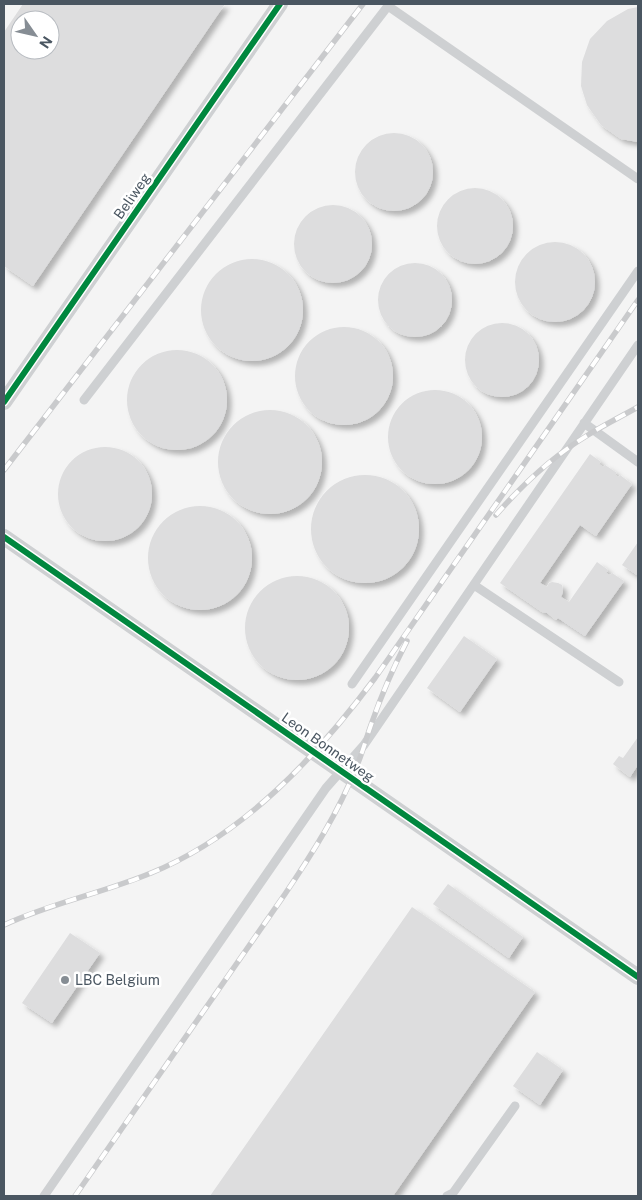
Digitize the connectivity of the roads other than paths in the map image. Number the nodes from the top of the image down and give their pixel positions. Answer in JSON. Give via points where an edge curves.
{"nodes":[{"id":1,"x":280,"y":4,"type":"edge"},
{"id":2,"x":389,"y":5,"type":"edge"},
{"id":3,"x":638,"y":179,"type":"edge"},
{"id":4,"x":638,"y":271,"type":"edge"},
{"id":5,"x":638,"y":345,"type":"edge"},
{"id":6,"x":84,"y":400,"type":"dead end"},
{"id":7,"x":4,"y":402,"type":"edge"},
{"id":8,"x":584,"y":424,"type":"junction"},
{"id":9,"x":638,"y":462,"type":"edge"},
{"id":10,"x":4,"y":536,"type":"edge"},
{"id":11,"x":474,"y":585,"type":"junction"},
{"id":12,"x":619,"y":682,"type":"dead end"},
{"id":13,"x":352,"y":684,"type":"dead end"},
{"id":14,"x":341,"y":772,"type":"junction"},
{"id":15,"x":638,"y":977,"type":"edge"},
{"id":16,"x":514,"y":1106,"type":"dead end"},
{"id":17,"x":44,"y":1196,"type":"edge"},
{"id":18,"x":447,"y":1196,"type":"edge"}],
"edges":[{"from":1,"to":7,"type":"street","name":"Beliweg"},
{"from":2,"to":3,"type":"lane"},
{"from":2,"to":6,"type":"lane"},
{"from":4,"to":13,"type":"lane"},
{"from":5,"to":8,"type":"lane"},
{"from":8,"to":9,"type":"lane"},
{"from":8,"to":11,"type":"lane"},
{"from":10,"to":14,"type":"street","name":"Leon Bonnetweg"},
{"from":11,"to":12,"type":"lane"},
{"from":11,"to":14,"type":"lane","via":[[364,745]]},
{"from":14,"to":15,"type":"street","name":"Leon Bonnetweg"},
{"from":14,"to":17,"type":"lane","via":[[326,788]]},
{"from":16,"to":18,"type":"lane"}]}
